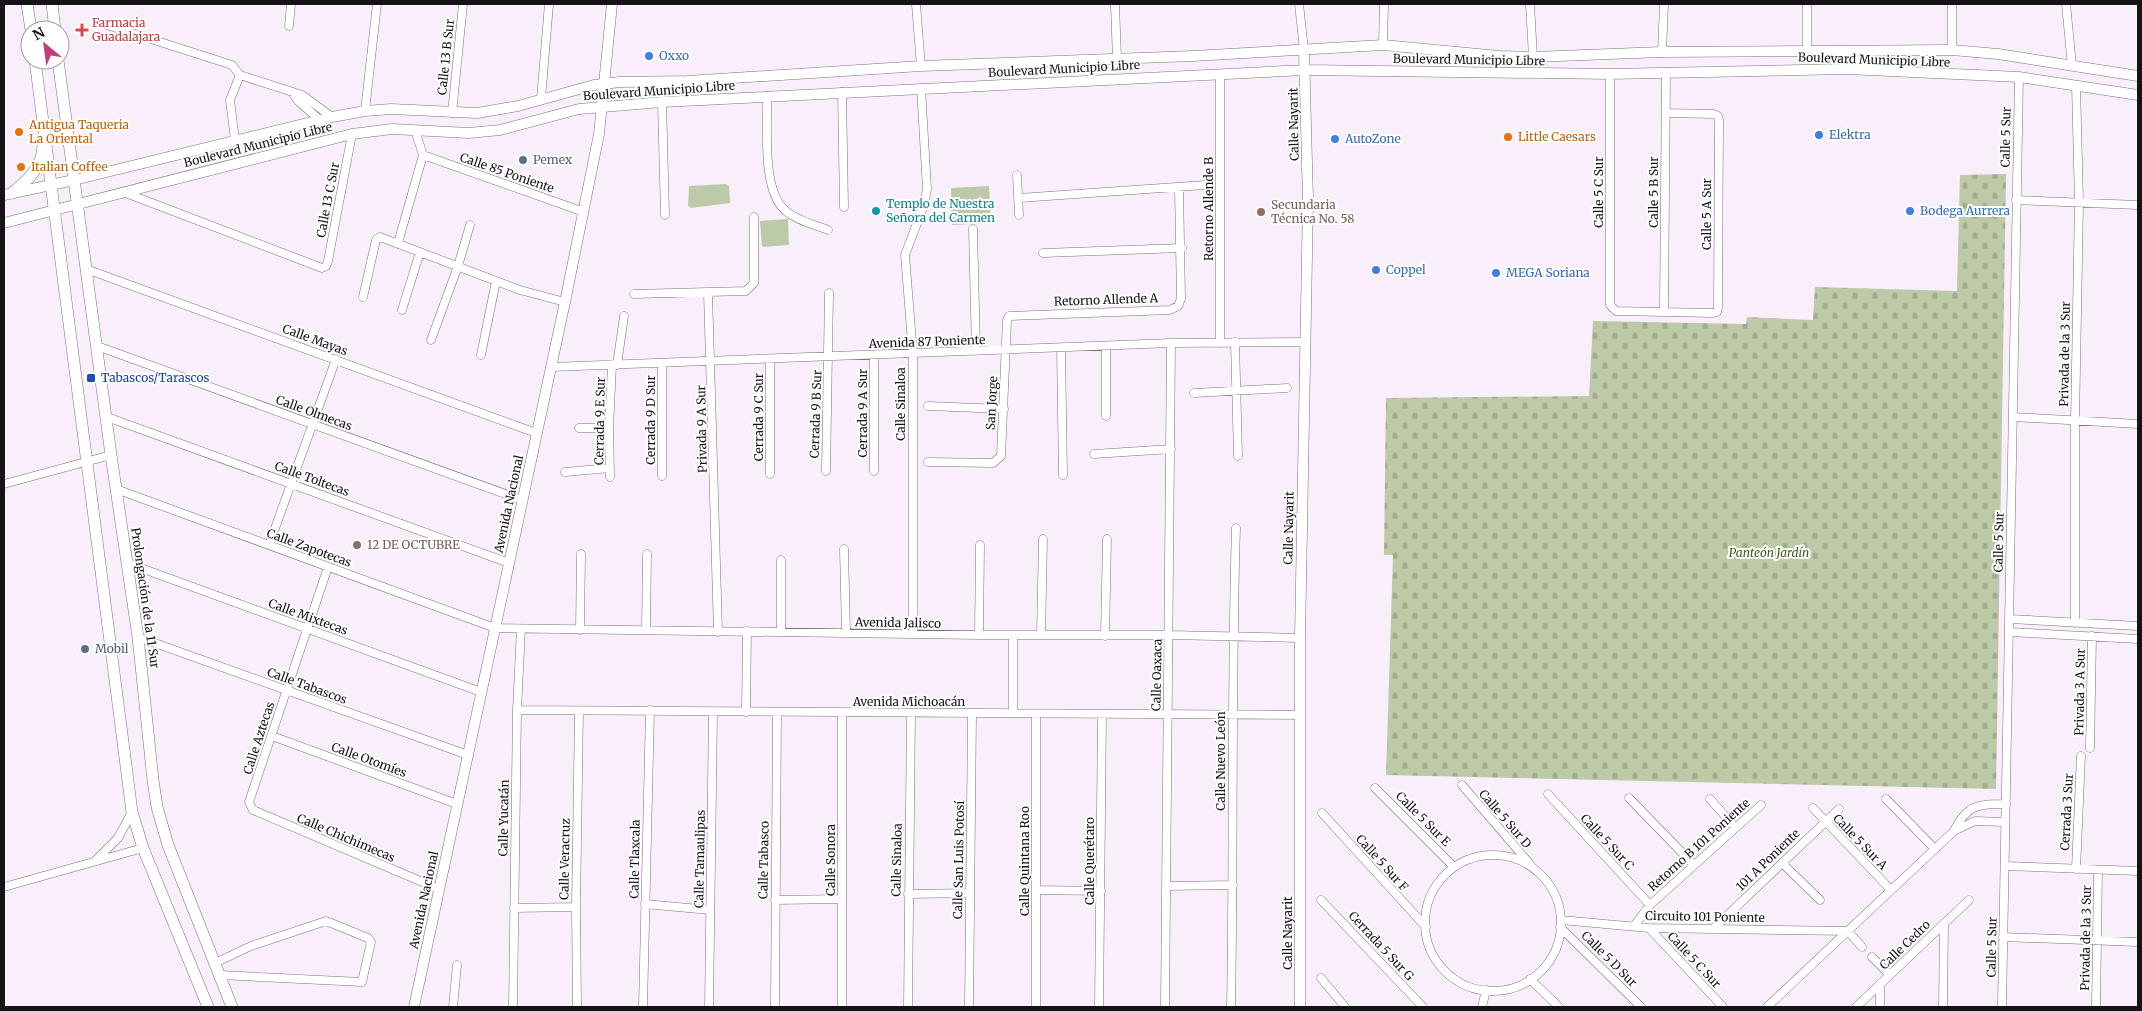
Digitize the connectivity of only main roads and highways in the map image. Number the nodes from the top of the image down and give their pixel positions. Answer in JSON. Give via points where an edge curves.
{"nodes":[{"id":1,"x":27,"y":4,"type":"edge"},
{"id":2,"x":52,"y":4,"type":"edge"},
{"id":3,"x":612,"y":4,"type":"edge"},
{"id":4,"x":29,"y":20,"type":"edge"},
{"id":5,"x":54,"y":20,"type":"edge"},
{"id":6,"x":1304,"y":50,"type":"junction"},
{"id":7,"x":36,"y":70,"type":"edge"},
{"id":8,"x":59,"y":70,"type":"edge"},
{"id":9,"x":1306,"y":70,"type":"junction"},
{"id":10,"x":2138,"y":76,"type":"edge"},
{"id":11,"x":603,"y":83,"type":"junction"},
{"id":12,"x":2138,"y":95,"type":"edge"},
{"id":13,"x":602,"y":106,"type":"junction"},
{"id":14,"x":44,"y":127,"type":"junction"},
{"id":15,"x":74,"y":180,"type":"junction"},
{"id":16,"x":52,"y":186,"type":"junction"},
{"id":17,"x":8,"y":194,"type":"edge"},
{"id":18,"x":77,"y":204,"type":"junction"},
{"id":19,"x":55,"y":210,"type":"junction"},
{"id":20,"x":4,"y":223,"type":"edge"},
{"id":21,"x":208,"y":1007,"type":"edge"},
{"id":22,"x":232,"y":1007,"type":"edge"},
{"id":23,"x":414,"y":1007,"type":"edge"},
{"id":24,"x":1300,"y":1007,"type":"edge"}],
"edges":[{"from":1,"to":4,"type":"main road"},
{"from":2,"to":5,"type":"main road"},
{"from":3,"to":11,"type":"main road","name":"Avenida Nacional"},
{"from":6,"to":9,"type":"main road","name":"Calle Nayarit"},
{"from":6,"to":10,"type":"main road","name":"Boulevard Municipio Libre","via":[[1383,45],[1533,57],[1662,52],[1952,50]]},
{"from":6,"to":11,"type":"main road","name":"Boulevard Municipio Libre"},
{"from":7,"to":14,"type":"main road"},
{"from":8,"to":15,"type":"main road","name":"Prolongación de la 11 Sur"},
{"from":9,"to":12,"type":"main road","name":"Boulevard Municipio Libre","via":[[1610,74],[1848,70],[2018,77]]},
{"from":9,"to":13,"type":"main road","name":"Boulevard Municipio Libre"},
{"from":9,"to":24,"type":"main road","name":"Calle Nayarit","via":[[1308,201],[1300,638]]},
{"from":11,"to":13,"type":"main road","name":"Avenida Nacional"},
{"from":11,"to":15,"type":"main road","name":"Boulevard Municipio Libre","via":[[499,110],[452,113],[365,111],[319,119]]},
{"from":13,"to":18,"type":"main road","name":"Boulevard Municipio Libre","via":[[579,108],[500,130],[469,133],[392,129],[352,134]]},
{"from":13,"to":23,"type":"main road","name":"Avenida Nacional","via":[[584,212]]},
{"from":14,"to":16,"type":"main road"},
{"from":14,"to":17,"type":"main road","via":[[40,163],[28,180]]},
{"from":15,"to":16,"type":"main road","name":"Boulevard Municipio Libre"},
{"from":15,"to":18,"type":"main road","name":"Prolongación de la 11 Sur"},
{"from":16,"to":17,"type":"main road","name":"Boulevard Municipio Libre"},
{"from":16,"to":19,"type":"main road"},
{"from":18,"to":19,"type":"main road","name":"Boulevard Municipio Libre"},
{"from":18,"to":22,"type":"main road","name":"Prolongación de la 11 Sur","via":[[138,637],[157,807],[168,845]]},
{"from":19,"to":20,"type":"main road","name":"Boulevard Municipio Libre"},
{"from":19,"to":21,"type":"main road","via":[[132,812],[143,848]]}]}
